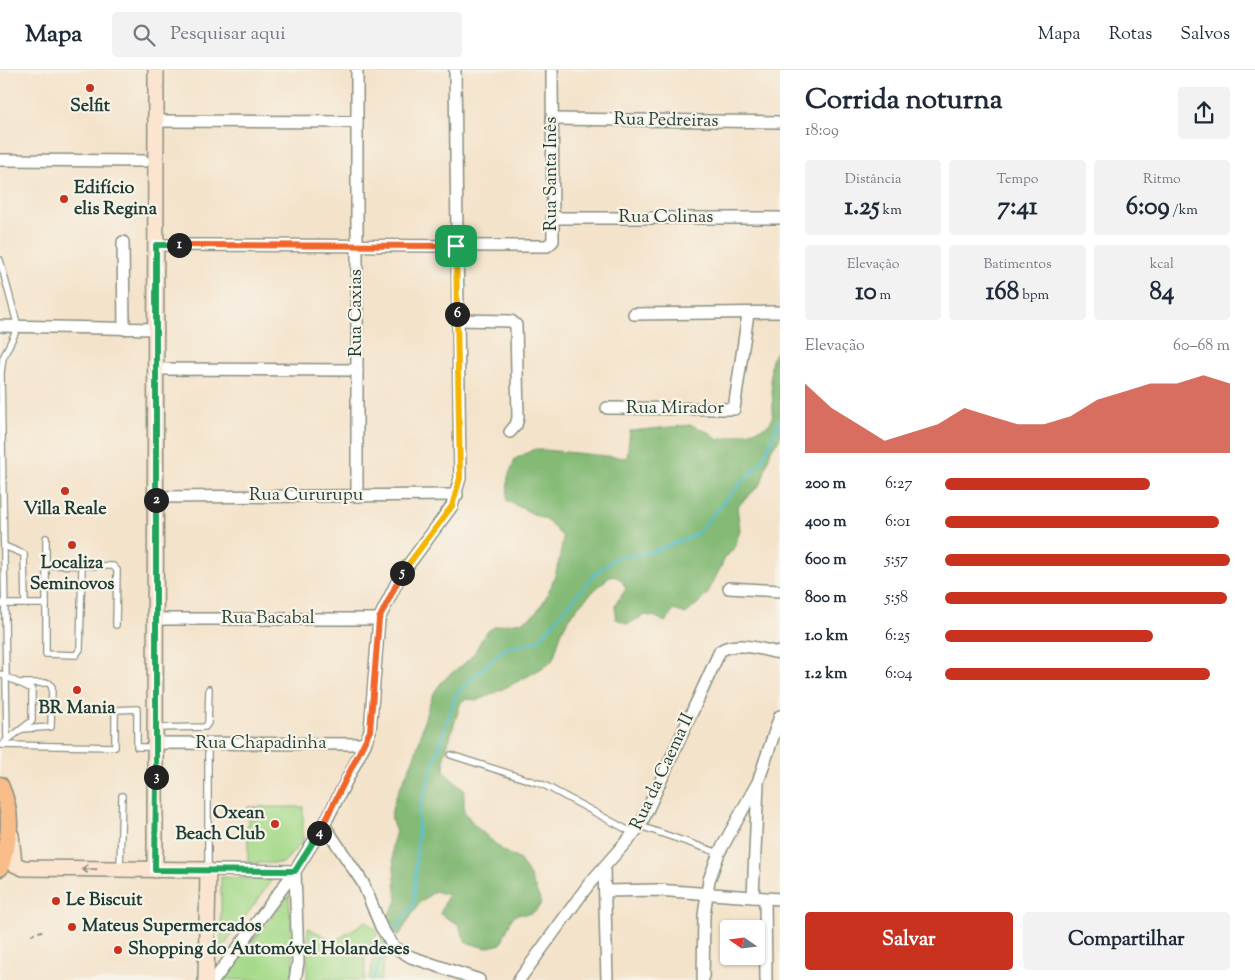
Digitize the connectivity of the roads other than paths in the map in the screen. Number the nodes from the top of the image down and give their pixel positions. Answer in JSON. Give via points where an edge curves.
{"nodes":[{"id":1,"x":156,"y":70,"type":"edge"},
{"id":2,"x":357,"y":70,"type":"edge"},
{"id":3,"x":456,"y":70,"type":"edge"},
{"id":4,"x":552,"y":70,"type":"edge"},
{"id":5,"x":552,"y":119,"type":"junction"},
{"id":6,"x":156,"y":121,"type":"junction"},
{"id":7,"x":357,"y":122,"type":"junction"},
{"id":8,"x":780,"y":122,"type":"edge"},
{"id":9,"x":0,"y":160,"type":"edge"},
{"id":10,"x":144,"y":161,"type":"dead end"},
{"id":11,"x":552,"y":218,"type":"junction"},
{"id":12,"x":780,"y":218,"type":"edge"},
{"id":13,"x":124,"y":242,"type":"dead end"},
{"id":14,"x":156,"y":245,"type":"junction"},
{"id":15,"x":357,"y":245,"type":"junction"},
{"id":16,"x":456,"y":246,"type":"junction"},
{"id":17,"x":0,"y":260,"type":"edge"},
{"id":18,"x":780,"y":312,"type":"edge"},
{"id":19,"x":634,"y":314,"type":"dead end"},
{"id":20,"x":748,"y":314,"type":"junction"},
{"id":21,"x":458,"y":320,"type":"junction"},
{"id":22,"x":0,"y":326,"type":"edge"},
{"id":23,"x":18,"y":327,"type":"junction"},
{"id":24,"x":124,"y":329,"type":"junction"},
{"id":25,"x":156,"y":329,"type":"junction"},
{"id":26,"x":156,"y":369,"type":"junction"},
{"id":27,"x":357,"y":370,"type":"junction"},
{"id":28,"x":607,"y":408,"type":"dead end"},
{"id":29,"x":510,"y":432,"type":"dead end"},
{"id":30,"x":457,"y":495,"type":"junction"},
{"id":31,"x":357,"y":496,"type":"junction"},
{"id":32,"x":156,"y":497,"type":"junction"},
{"id":33,"x":46,"y":538,"type":"dead end"},
{"id":34,"x":4,"y":546,"type":"junction"},
{"id":35,"x":46,"y":565,"type":"junction"},
{"id":36,"x":82,"y":566,"type":"junction"},
{"id":37,"x":729,"y":588,"type":"dead end"},
{"id":38,"x":780,"y":591,"type":"edge"},
{"id":39,"x":2,"y":604,"type":"edge"},
{"id":40,"x":25,"y":604,"type":"junction"},
{"id":41,"x":46,"y":604,"type":"junction"},
{"id":42,"x":156,"y":619,"type":"junction"},
{"id":43,"x":379,"y":619,"type":"junction"},
{"id":44,"x":116,"y":625,"type":"dead end"},
{"id":45,"x":780,"y":653,"type":"edge"},
{"id":46,"x":3,"y":676,"type":"edge"},
{"id":47,"x":18,"y":683,"type":"junction"},
{"id":48,"x":209,"y":688,"type":"dead end"},
{"id":49,"x":780,"y":716,"type":"edge"},
{"id":50,"x":22,"y":729,"type":"junction"},
{"id":51,"x":7,"y":740,"type":"junction"},
{"id":52,"x":156,"y":740,"type":"junction"},
{"id":53,"x":208,"y":744,"type":"junction"},
{"id":54,"x":365,"y":744,"type":"junction"},
{"id":55,"x":1,"y":745,"type":"edge"},
{"id":56,"x":451,"y":755,"type":"dead end"},
{"id":57,"x":758,"y":782,"type":"junction"},
{"id":58,"x":0,"y":785,"type":"edge"},
{"id":59,"x":122,"y":796,"type":"dead end"},
{"id":60,"x":10,"y":818,"type":"junction"},
{"id":61,"x":324,"y":824,"type":"junction"},
{"id":62,"x":637,"y":830,"type":"junction"},
{"id":63,"x":719,"y":853,"type":"junction"},
{"id":64,"x":0,"y":868,"type":"edge"},
{"id":65,"x":120,"y":869,"type":"junction"},
{"id":66,"x":604,"y":869,"type":"junction"},
{"id":67,"x":155,"y":870,"type":"junction"},
{"id":68,"x":208,"y":870,"type":"junction"},
{"id":69,"x":295,"y":871,"type":"junction"},
{"id":70,"x":606,"y":891,"type":"junction"},
{"id":71,"x":706,"y":893,"type":"junction"},
{"id":72,"x":753,"y":897,"type":"junction"},
{"id":73,"x":765,"y":899,"type":"junction"},
{"id":74,"x":780,"y":899,"type":"edge"},
{"id":75,"x":206,"y":980,"type":"edge"},
{"id":76,"x":214,"y":980,"type":"edge"},
{"id":77,"x":295,"y":980,"type":"edge"},
{"id":78,"x":479,"y":980,"type":"edge"},
{"id":79,"x":519,"y":980,"type":"edge"},
{"id":80,"x":607,"y":980,"type":"edge"},
{"id":81,"x":703,"y":980,"type":"edge"},
{"id":82,"x":766,"y":980,"type":"edge"}],
"edges":[{"from":1,"to":6,"type":"street"},
{"from":2,"to":7,"type":"street","name":"Rua Caxias"},
{"from":3,"to":16,"type":"street"},
{"from":4,"to":5,"type":"street","name":"Rua Santa Inês"},
{"from":5,"to":8,"type":"street","name":"Rua Pedreiras"},
{"from":5,"to":11,"type":"street","name":"Rua Santa Inês"},
{"from":6,"to":7,"type":"street"},
{"from":6,"to":14,"type":"street"},
{"from":7,"to":15,"type":"street","name":"Rua Caxias"},
{"from":9,"to":10,"type":"street"},
{"from":11,"to":12,"type":"street","name":"Rua Colinas"},
{"from":11,"to":16,"type":"street","name":"Rua Santa Inês","via":[[552,241],[547,246]]},
{"from":13,"to":24,"type":"street"},
{"from":14,"to":15,"type":"street","name":"Rua Santa Inês"},
{"from":14,"to":25,"type":"street"},
{"from":15,"to":16,"type":"street","name":"Rua Santa Inês"},
{"from":15,"to":27,"type":"street","name":"Rua Caxias"},
{"from":16,"to":21,"type":"street"},
{"from":17,"to":23,"type":"lane"},
{"from":18,"to":20,"type":"street"},
{"from":19,"to":20,"type":"street"},
{"from":20,"to":28,"type":"street","name":"Rua Mirador","via":[[734,409]]},
{"from":21,"to":29,"type":"street","via":[[511,321],[516,324],[518,418]]},
{"from":21,"to":30,"type":"street","via":[[460,478]]},
{"from":22,"to":23,"type":"street"},
{"from":23,"to":24,"type":"street"},
{"from":23,"to":34,"type":"lane","via":[[1,373]]},
{"from":24,"to":25,"type":"street"},
{"from":25,"to":26,"type":"street"},
{"from":26,"to":27,"type":"street"},
{"from":26,"to":32,"type":"street"},
{"from":27,"to":31,"type":"street","name":"Rua Caxias"},
{"from":30,"to":31,"type":"street","name":"Rua Cururupu"},
{"from":30,"to":43,"type":"street","via":[[400,576]]},
{"from":31,"to":32,"type":"street","name":"Rua Cururupu"},
{"from":32,"to":42,"type":"street"},
{"from":33,"to":35,"type":"lane"},
{"from":34,"to":39,"type":"lane"},
{"from":34,"to":40,"type":"lane","via":[[24,554]]},
{"from":35,"to":36,"type":"lane"},
{"from":35,"to":41,"type":"lane"},
{"from":36,"to":41,"type":"lane","via":[[80,649],[76,655],[46,654]]},
{"from":36,"to":44,"type":"lane","via":[[116,568]]},
{"from":37,"to":38,"type":"street"},
{"from":39,"to":40,"type":"lane"},
{"from":39,"to":46,"type":"lane"},
{"from":40,"to":41,"type":"lane"},
{"from":42,"to":43,"type":"street","name":"Rua Bacabal"},
{"from":42,"to":52,"type":"street"},
{"from":43,"to":54,"type":"street","via":[[370,731]]},
{"from":45,"to":62,"type":"street","name":"Rua da Caema II","via":[[737,646],[727,646],[720,651]]},
{"from":46,"to":47,"type":"lane"},
{"from":46,"to":51,"type":"lane"},
{"from":47,"to":50,"type":"lane","via":[[32,689],[32,721]]},
{"from":47,"to":50,"type":"lane","via":[[49,683],[52,687],[52,727]]},
{"from":48,"to":52,"type":"lane","via":[[208,723],[205,727]]},
{"from":49,"to":57,"type":"street"},
{"from":50,"to":51,"type":"lane"},
{"from":51,"to":55,"type":"lane"},
{"from":52,"to":53,"type":"street","name":"Rua Chapadinha"},
{"from":52,"to":55,"type":"lane","via":[[137,747],[136,709],[115,710],[115,747]]},
{"from":52,"to":67,"type":"street"},
{"from":53,"to":54,"type":"street","name":"Rua Chapadinha"},
{"from":53,"to":68,"type":"lane"},
{"from":54,"to":61,"type":"street"},
{"from":56,"to":62,"type":"lane","via":[[544,785]]},
{"from":57,"to":63,"type":"street"},
{"from":57,"to":72,"type":"street"},
{"from":58,"to":60,"type":"main road"},
{"from":59,"to":65,"type":"lane"},
{"from":60,"to":64,"type":"main road"},
{"from":65,"to":60,"type":"street","one_way":true,"via":[[17,867],[13,858]]},
{"from":61,"to":69,"type":"street"},
{"from":61,"to":78,"type":"street","via":[[363,883],[381,926],[394,947],[411,957]]},
{"from":62,"to":63,"type":"lane"},
{"from":62,"to":66,"type":"street","name":"Rua da Caema II"},
{"from":63,"to":71,"type":"street"},
{"from":65,"to":67,"type":"street"},
{"from":66,"to":70,"type":"street"},
{"from":66,"to":79,"type":"street","name":"Rua da Caema II","via":[[589,884]]},
{"from":67,"to":68,"type":"street"},
{"from":68,"to":69,"type":"street"},
{"from":68,"to":75,"type":"street"},
{"from":69,"to":76,"type":"street"},
{"from":69,"to":77,"type":"street","via":[[298,962]]},
{"from":70,"to":71,"type":"street"},
{"from":70,"to":80,"type":"street"},
{"from":71,"to":72,"type":"street"},
{"from":71,"to":81,"type":"street"},
{"from":72,"to":73,"type":"street"},
{"from":73,"to":74,"type":"street"},
{"from":73,"to":82,"type":"street"}]}
